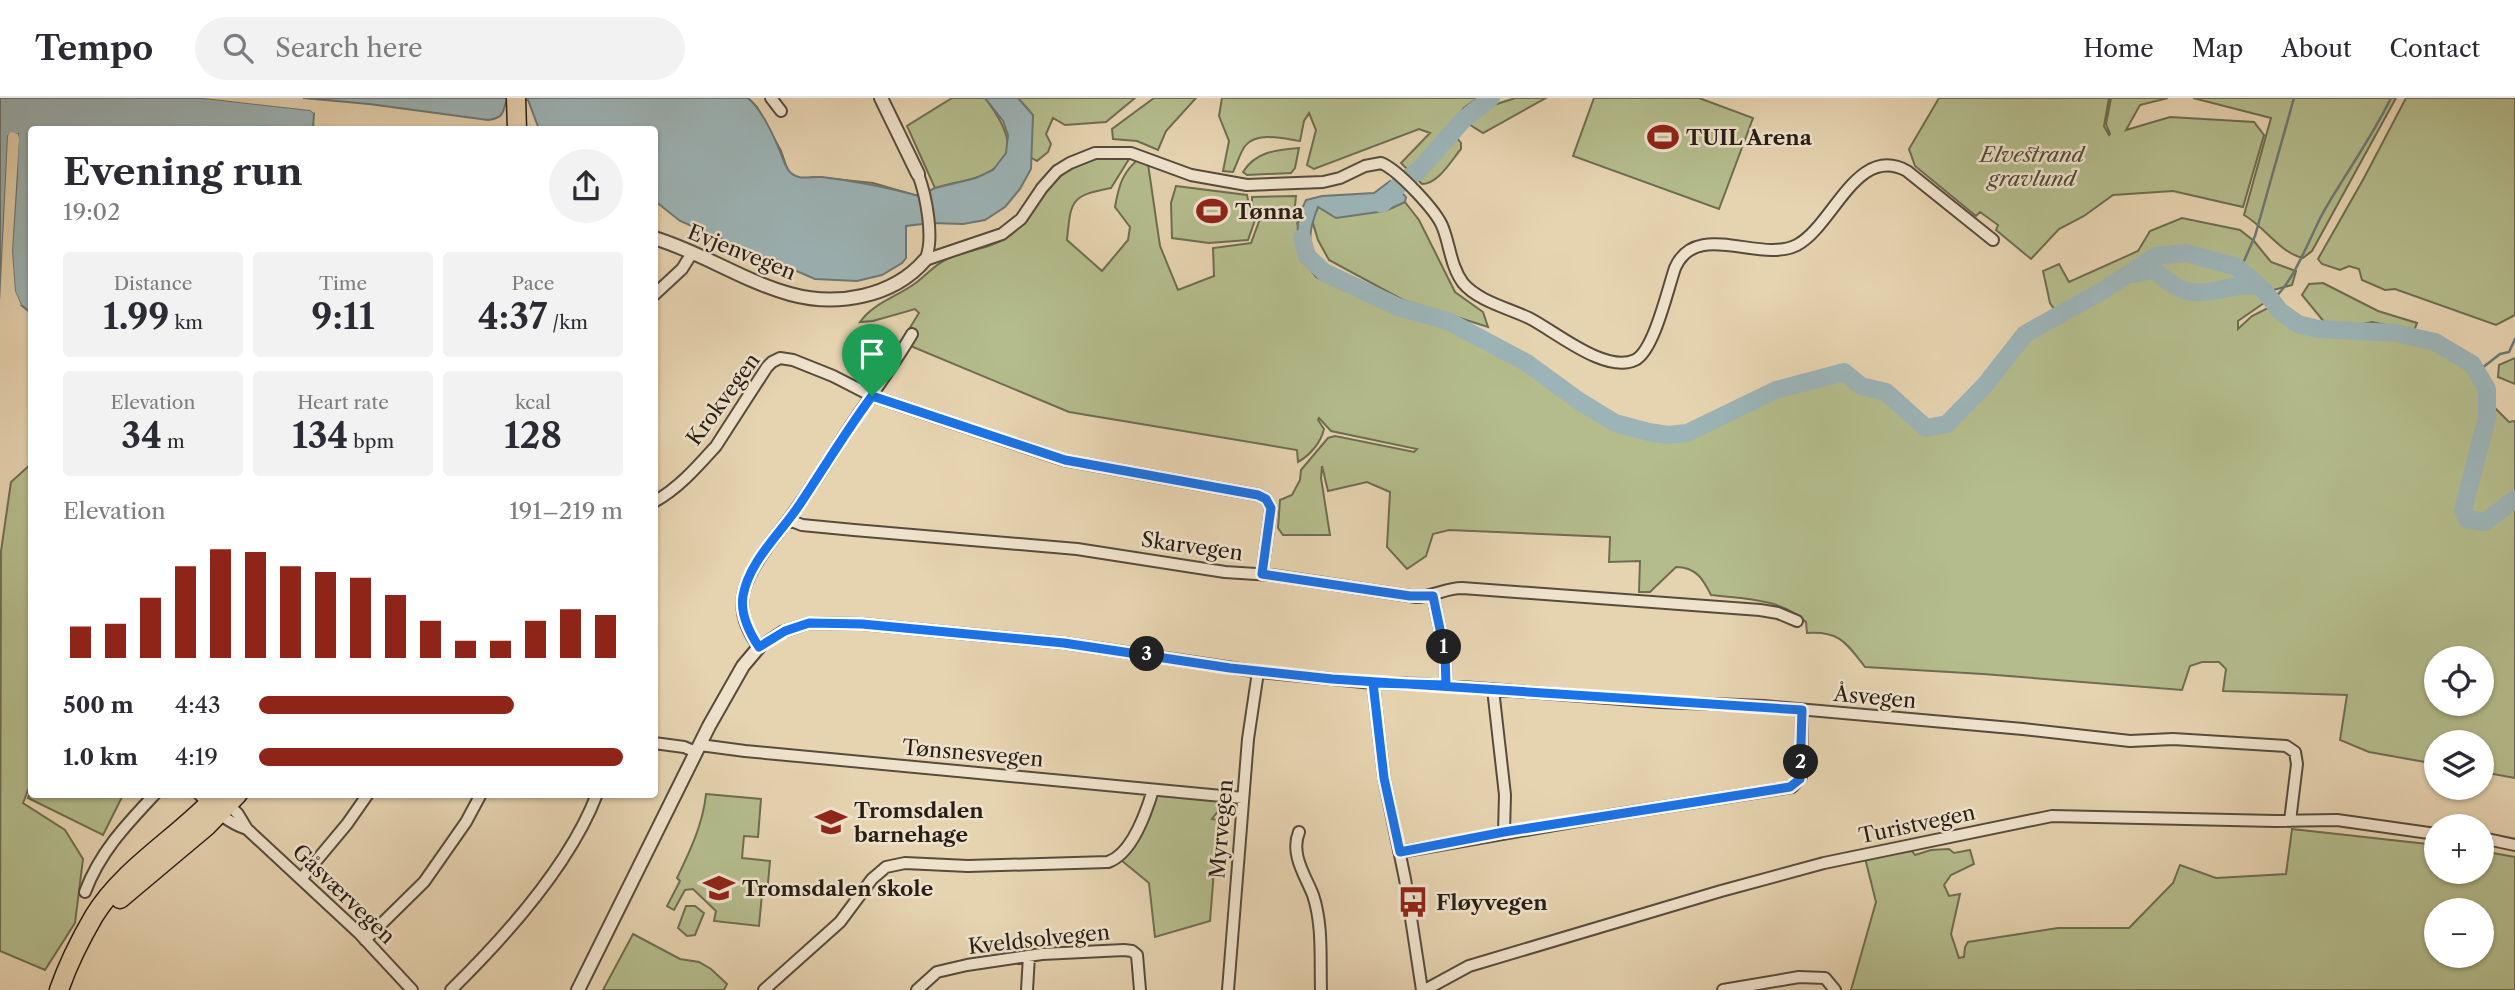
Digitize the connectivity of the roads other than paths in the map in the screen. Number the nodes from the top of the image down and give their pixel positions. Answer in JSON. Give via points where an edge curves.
{"nodes":[{"id":1,"x":771,"y":98,"type":"edge"},
{"id":2,"x":881,"y":98,"type":"edge"},
{"id":3,"x":516,"y":99,"type":"edge"},
{"id":4,"x":781,"y":111,"type":"dead end"},
{"id":5,"x":517,"y":126,"type":"edge"},
{"id":6,"x":918,"y":174,"type":"joint"},
{"id":7,"x":658,"y":240,"type":"edge"},
{"id":8,"x":1993,"y":240,"type":"dead end"},
{"id":9,"x":692,"y":253,"type":"junction"},
{"id":10,"x":925,"y":260,"type":"junction"},
{"id":11,"x":658,"y":291,"type":"edge"},
{"id":12,"x":912,"y":334,"type":"dead end"},
{"id":13,"x":872,"y":396,"type":"junction"},
{"id":14,"x":658,"y":499,"type":"edge"},
{"id":15,"x":789,"y":520,"type":"junction"},
{"id":16,"x":1262,"y":574,"type":"junction"},
{"id":17,"x":1433,"y":596,"type":"junction"},
{"id":18,"x":1797,"y":621,"type":"dead end"},
{"id":19,"x":759,"y":647,"type":"junction"},
{"id":20,"x":1258,"y":672,"type":"junction"},
{"id":21,"x":1373,"y":683,"type":"junction"},
{"id":22,"x":1446,"y":685,"type":"junction"},
{"id":23,"x":1493,"y":689,"type":"junction"},
{"id":24,"x":1802,"y":710,"type":"junction"},
{"id":25,"x":658,"y":744,"type":"edge"},
{"id":26,"x":698,"y":748,"type":"junction"},
{"id":27,"x":1153,"y":790,"type":"junction"},
{"id":28,"x":151,"y":798,"type":"edge"},
{"id":29,"x":365,"y":798,"type":"edge"},
{"id":30,"x":479,"y":798,"type":"edge"},
{"id":31,"x":595,"y":798,"type":"edge"},
{"id":32,"x":1243,"y":798,"type":"junction"},
{"id":33,"x":218,"y":800,"type":"edge"},
{"id":34,"x":2290,"y":821,"type":"junction"},
{"id":35,"x":1299,"y":832,"type":"dead end"},
{"id":36,"x":1504,"y":832,"type":"junction"},
{"id":37,"x":2424,"y":833,"type":"edge"},
{"id":38,"x":2494,"y":841,"type":"edge"},
{"id":39,"x":2515,"y":845,"type":"edge"},
{"id":40,"x":1400,"y":852,"type":"junction"},
{"id":41,"x":301,"y":879,"type":"junction"},
{"id":42,"x":85,"y":892,"type":"dead end"},
{"id":43,"x":365,"y":940,"type":"junction"},
{"id":44,"x":1029,"y":956,"type":"junction"},
{"id":45,"x":59,"y":990,"type":"edge"},
{"id":46,"x":412,"y":990,"type":"edge"},
{"id":47,"x":451,"y":990,"type":"edge"},
{"id":48,"x":578,"y":990,"type":"edge"},
{"id":49,"x":764,"y":990,"type":"edge"},
{"id":50,"x":916,"y":990,"type":"edge"},
{"id":51,"x":1027,"y":990,"type":"edge"},
{"id":52,"x":1140,"y":990,"type":"edge"},
{"id":53,"x":1228,"y":990,"type":"edge"},
{"id":54,"x":1321,"y":990,"type":"edge"},
{"id":55,"x":1424,"y":990,"type":"edge"},
{"id":56,"x":1723,"y":990,"type":"edge"},
{"id":57,"x":1835,"y":990,"type":"edge"}],
"edges":[{"from":1,"to":4,"type":"street"},
{"from":2,"to":6,"type":"street"},
{"from":3,"to":5,"type":"highway"},
{"from":6,"to":10,"type":"street","via":[[930,246]]},
{"from":7,"to":9,"type":"street","name":"Evjenvegen"},
{"from":8,"to":10,"type":"street","via":[[1907,170],[1877,166],[1862,175],[1816,230],[1795,246],[1769,251],[1718,245],[1689,249],[1675,268],[1649,346],[1636,360],[1624,362],[1586,351],[1475,294],[1458,276],[1440,220],[1393,171],[1377,163],[1323,182],[1247,185],[1191,175],[1131,153],[1095,153],[1057,171],[1021,219],[1002,234]]},
{"from":9,"to":10,"type":"street","name":"Evjenvegen","via":[[784,292],[827,299],[877,293],[901,281]]},
{"from":9,"to":11,"type":"street"},
{"from":12,"to":13,"type":"street"},
{"from":13,"to":14,"type":"street","name":"Krokvegen","via":[[793,360],[776,359],[716,446]]},
{"from":13,"to":15,"type":"street"},
{"from":13,"to":16,"type":"street","via":[[1065,460],[1258,495],[1271,508]]},
{"from":15,"to":16,"type":"street","name":"Skarvegen","via":[[802,525],[1056,546]]},
{"from":15,"to":19,"type":"street","via":[[758,562],[744,592],[744,615]]},
{"from":16,"to":17,"type":"street","name":"Skarvegen"},
{"from":17,"to":18,"type":"street","name":"Skarvegen","via":[[1462,587],[1771,611]]},
{"from":17,"to":22,"type":"street","via":[[1445,653]]},
{"from":19,"to":20,"type":"street","name":"Åsvegen","via":[[785,631],[821,622],[1016,637]]},
{"from":19,"to":26,"type":"street","via":[[743,666]]},
{"from":20,"to":21,"type":"street","name":"Åsvegen"},
{"from":20,"to":32,"type":"street","name":"Myrvegen"},
{"from":21,"to":22,"type":"street","name":"Åsvegen"},
{"from":21,"to":40,"type":"street","via":[[1384,778]]},
{"from":22,"to":23,"type":"street","name":"Åsvegen"},
{"from":23,"to":24,"type":"street","name":"Åsvegen"},
{"from":23,"to":36,"type":"street","via":[[1505,795]]},
{"from":24,"to":34,"type":"street","name":"Åsvegen","via":[[2130,741],[2173,738],[2286,746],[2295,752],[2297,764]]},
{"from":24,"to":36,"type":"street","via":[[1801,777],[1792,787]]},
{"from":25,"to":26,"type":"street","name":"Tønsnesvegen"},
{"from":26,"to":27,"type":"street","name":"Tønsnesvegen"},
{"from":26,"to":48,"type":"street"},
{"from":27,"to":32,"type":"street","name":"Tønsnesvegen"},
{"from":27,"to":49,"type":"street","via":[[1127,849],[1108,862],[905,863],[886,867],[840,922]]},
{"from":28,"to":42,"type":"street","via":[[105,850]]},
{"from":29,"to":41,"type":"street"},
{"from":30,"to":43,"type":"street","via":[[424,882]]},
{"from":31,"to":47,"type":"street","via":[[578,834],[548,878],[498,942]]},
{"from":32,"to":53,"type":"street","name":"Myrvegen"},
{"from":33,"to":41,"type":"street","name":"Gåsværvegen","via":[[238,826]]},
{"from":33,"to":45,"type":"highway","via":[[127,877],[101,906]]},
{"from":34,"to":37,"type":"street","name":"Turistvegen","via":[[2361,822]]},
{"from":34,"to":55,"type":"street","name":"Turistvegen","via":[[2062,815],[2007,824],[1824,863],[1721,891],[1469,966]]},
{"from":35,"to":54,"type":"street","via":[[1298,858],[1318,920]]},
{"from":36,"to":40,"type":"street"},
{"from":38,"to":39,"type":"street"},
{"from":40,"to":55,"type":"street"},
{"from":41,"to":43,"type":"street","name":"Gåsværvegen"},
{"from":43,"to":46,"type":"street","name":"Gåsværvegen"},
{"from":44,"to":50,"type":"street","name":"Kveldsolvegen","via":[[941,971]]},
{"from":44,"to":51,"type":"street"},
{"from":44,"to":52,"type":"street","name":"Kveldsolvegen","via":[[1132,951],[1138,958]]},
{"from":56,"to":57,"type":"street","via":[[1799,977],[1826,979]]}]}
